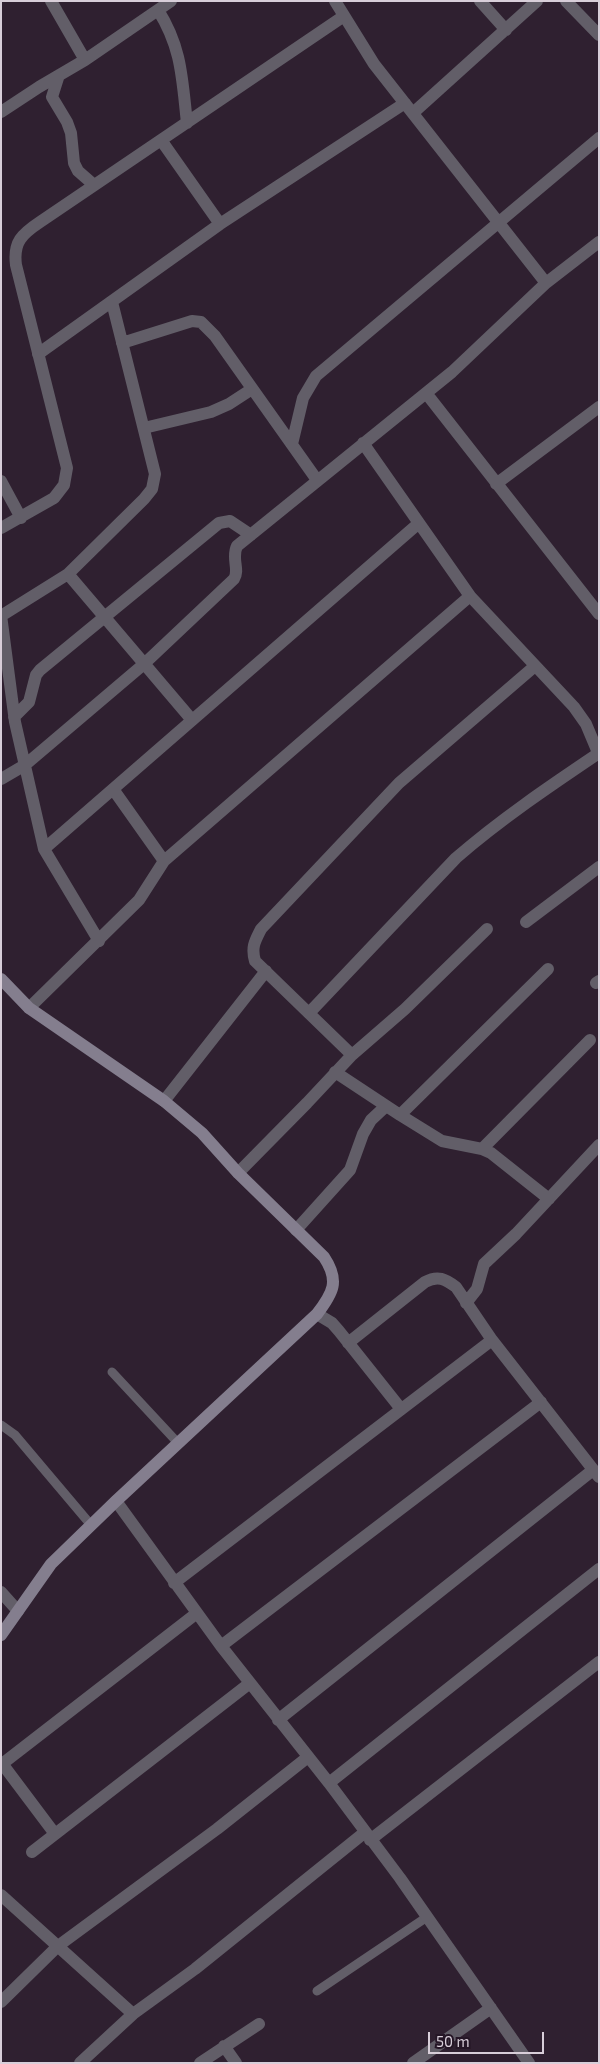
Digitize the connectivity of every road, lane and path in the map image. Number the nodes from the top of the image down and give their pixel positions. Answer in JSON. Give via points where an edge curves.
{"nodes":[{"id":1,"x":52,"y":1,"type":"edge"},
{"id":2,"x":171,"y":1,"type":"edge"},
{"id":3,"x":335,"y":1,"type":"edge"},
{"id":4,"x":480,"y":1,"type":"edge"},
{"id":5,"x":537,"y":1,"type":"edge"},
{"id":6,"x":566,"y":1,"type":"edge"},
{"id":7,"x":158,"y":10,"type":"junction"},
{"id":8,"x":344,"y":16,"type":"junction"},
{"id":9,"x":506,"y":30,"type":"junction"},
{"id":10,"x":599,"y":35,"type":"edge"},
{"id":11,"x":86,"y":60,"type":"junction"},
{"id":12,"x":59,"y":75,"type":"junction"},
{"id":13,"x":405,"y":103,"type":"junction"},
{"id":14,"x":1,"y":112,"type":"edge"},
{"id":15,"x":413,"y":113,"type":"junction"},
{"id":16,"x":187,"y":122,"type":"junction"},
{"id":17,"x":599,"y":138,"type":"edge"},
{"id":18,"x":160,"y":140,"type":"junction"},
{"id":19,"x":94,"y":185,"type":"junction"},
{"id":20,"x":498,"y":222,"type":"junction"},
{"id":21,"x":220,"y":224,"type":"junction"},
{"id":22,"x":599,"y":242,"type":"edge"},
{"id":23,"x":546,"y":283,"type":"junction"},
{"id":24,"x":112,"y":302,"type":"junction"},
{"id":25,"x":122,"y":343,"type":"junction"},
{"id":26,"x":38,"y":354,"type":"junction"},
{"id":27,"x":252,"y":389,"type":"junction"},
{"id":28,"x":426,"y":393,"type":"junction"},
{"id":29,"x":599,"y":407,"type":"edge"},
{"id":30,"x":144,"y":428,"type":"junction"},
{"id":31,"x":363,"y":443,"type":"junction"},
{"id":32,"x":292,"y":444,"type":"junction"},
{"id":33,"x":317,"y":480,"type":"junction"},
{"id":34,"x":1,"y":481,"type":"edge"},
{"id":35,"x":496,"y":484,"type":"junction"},
{"id":36,"x":21,"y":518,"type":"junction"},
{"id":37,"x":419,"y":523,"type":"junction"},
{"id":38,"x":1,"y":528,"type":"edge"},
{"id":39,"x":250,"y":535,"type":"junction"},
{"id":40,"x":68,"y":574,"type":"junction"},
{"id":41,"x":470,"y":596,"type":"junction"},
{"id":42,"x":599,"y":614,"type":"edge"},
{"id":43,"x":1,"y":616,"type":"edge"},
{"id":44,"x":104,"y":617,"type":"junction"},
{"id":45,"x":3,"y":647,"type":"edge"},
{"id":46,"x":144,"y":664,"type":"junction"},
{"id":47,"x":535,"y":666,"type":"junction"},
{"id":48,"x":14,"y":717,"type":"junction"},
{"id":49,"x":192,"y":720,"type":"junction"},
{"id":50,"x":598,"y":754,"type":"edge"},
{"id":51,"x":25,"y":765,"type":"junction"},
{"id":52,"x":1,"y":779,"type":"edge"},
{"id":53,"x":113,"y":789,"type":"junction"},
{"id":54,"x":44,"y":849,"type":"junction"},
{"id":55,"x":164,"y":861,"type":"junction"},
{"id":56,"x":599,"y":867,"type":"edge"},
{"id":57,"x":526,"y":922,"type":"dead end"},
{"id":58,"x":486,"y":929,"type":"dead end"},
{"id":59,"x":99,"y":941,"type":"junction"},
{"id":60,"x":548,"y":969,"type":"dead end"},
{"id":61,"x":266,"y":971,"type":"junction"},
{"id":62,"x":1,"y":979,"type":"edge"},
{"id":63,"x":29,"y":1008,"type":"junction"},
{"id":64,"x":310,"y":1012,"type":"junction"},
{"id":65,"x":590,"y":1040,"type":"dead end"},
{"id":66,"x":352,"y":1055,"type":"junction"},
{"id":67,"x":335,"y":1072,"type":"junction"},
{"id":68,"x":164,"y":1101,"type":"junction"},
{"id":69,"x":386,"y":1106,"type":"junction"},
{"id":70,"x":400,"y":1115,"type":"junction"},
{"id":71,"x":599,"y":1145,"type":"edge"},
{"id":72,"x":482,"y":1149,"type":"junction"},
{"id":73,"x":238,"y":1173,"type":"junction"},
{"id":74,"x":549,"y":1199,"type":"junction"},
{"id":75,"x":296,"y":1230,"type":"junction"},
{"id":76,"x":466,"y":1303,"type":"junction"},
{"id":77,"x":317,"y":1314,"type":"junction"},
{"id":78,"x":492,"y":1340,"type":"junction"},
{"id":79,"x":348,"y":1343,"type":"junction"},
{"id":80,"x":112,"y":1372,"type":"dead end"},
{"id":81,"x":541,"y":1402,"type":"junction"},
{"id":82,"x":401,"y":1410,"type":"junction"},
{"id":83,"x":1,"y":1425,"type":"edge"},
{"id":84,"x":178,"y":1443,"type":"junction"},
{"id":85,"x":596,"y":1474,"type":"edge"},
{"id":86,"x":116,"y":1501,"type":"junction"},
{"id":87,"x":91,"y":1525,"type":"junction"},
{"id":88,"x":599,"y":1569,"type":"edge"},
{"id":89,"x":174,"y":1583,"type":"junction"},
{"id":90,"x":1,"y":1592,"type":"edge"},
{"id":91,"x":18,"y":1610,"type":"junction"},
{"id":92,"x":197,"y":1613,"type":"junction"},
{"id":93,"x":1,"y":1634,"type":"edge"},
{"id":94,"x":221,"y":1646,"type":"junction"},
{"id":95,"x":599,"y":1662,"type":"edge"},
{"id":96,"x":250,"y":1683,"type":"junction"},
{"id":97,"x":278,"y":1720,"type":"junction"},
{"id":98,"x":308,"y":1757,"type":"junction"},
{"id":99,"x":2,"y":1763,"type":"edge"},
{"id":100,"x":329,"y":1783,"type":"junction"},
{"id":101,"x":55,"y":1834,"type":"junction"},
{"id":102,"x":367,"y":1836,"type":"junction"},
{"id":103,"x":32,"y":1852,"type":"dead end"},
{"id":104,"x":1,"y":1895,"type":"edge"},
{"id":105,"x":427,"y":1917,"type":"junction"},
{"id":106,"x":58,"y":1946,"type":"junction"},
{"id":107,"x":317,"y":1991,"type":"dead end"},
{"id":108,"x":1,"y":2002,"type":"edge"},
{"id":109,"x":491,"y":2008,"type":"junction"},
{"id":110,"x":133,"y":2014,"type":"junction"},
{"id":111,"x":259,"y":2024,"type":"dead end"},
{"id":112,"x":224,"y":2046,"type":"junction"},
{"id":113,"x":80,"y":2063,"type":"edge"},
{"id":114,"x":200,"y":2063,"type":"edge"},
{"id":115,"x":236,"y":2063,"type":"edge"},
{"id":116,"x":413,"y":2063,"type":"edge"},
{"id":117,"x":529,"y":2063,"type":"edge"}],
"edges":[{"from":1,"to":11,"type":"street"},
{"from":2,"to":7,"type":"street"},
{"from":3,"to":8,"type":"street"},
{"from":4,"to":9,"type":"street"},
{"from":5,"to":9,"type":"street"},
{"from":6,"to":10,"type":"street"},
{"from":7,"to":11,"type":"street"},
{"from":7,"to":16,"type":"street","via":[[179,55]]},
{"from":8,"to":13,"type":"street","via":[[374,64]]},
{"from":8,"to":16,"type":"street"},
{"from":9,"to":15,"type":"street"},
{"from":11,"to":12,"type":"street"},
{"from":12,"to":14,"type":"street"},
{"from":12,"to":19,"type":"street","via":[[52,97],[71,133],[74,163]]},
{"from":13,"to":15,"type":"street"},
{"from":13,"to":21,"type":"street"},
{"from":15,"to":20,"type":"street"},
{"from":16,"to":18,"type":"street"},
{"from":17,"to":20,"type":"street"},
{"from":18,"to":19,"type":"street"},
{"from":18,"to":21,"type":"street"},
{"from":19,"to":26,"type":"street","via":[[26,232],[17,244],[14,254],[16,265]]},
{"from":20,"to":23,"type":"street"},
{"from":20,"to":32,"type":"street","via":[[316,376],[303,398]]},
{"from":21,"to":24,"type":"street"},
{"from":22,"to":23,"type":"street"},
{"from":23,"to":28,"type":"street","via":[[505,324]]},
{"from":24,"to":25,"type":"street"},
{"from":24,"to":26,"type":"street"},
{"from":25,"to":27,"type":"street","via":[[192,321],[201,322],[215,336]]},
{"from":25,"to":30,"type":"street"},
{"from":26,"to":36,"type":"street","via":[[67,468],[64,485],[54,498]]},
{"from":27,"to":30,"type":"street","via":[[211,412]]},
{"from":27,"to":32,"type":"street"},
{"from":28,"to":31,"type":"street"},
{"from":28,"to":35,"type":"street"},
{"from":29,"to":35,"type":"street"},
{"from":30,"to":40,"type":"street","via":[[155,474],[152,489]]},
{"from":31,"to":33,"type":"street"},
{"from":31,"to":37,"type":"street"},
{"from":32,"to":33,"type":"street"},
{"from":33,"to":39,"type":"street"},
{"from":34,"to":36,"type":"street"},
{"from":35,"to":42,"type":"street"},
{"from":36,"to":38,"type":"street"},
{"from":37,"to":41,"type":"street"},
{"from":37,"to":49,"type":"street"},
{"from":39,"to":44,"type":"street","via":[[230,521],[219,523]]},
{"from":39,"to":46,"type":"street","via":[[234,553],[234,579]]},
{"from":40,"to":43,"type":"street"},
{"from":40,"to":44,"type":"street"},
{"from":41,"to":47,"type":"street"},
{"from":41,"to":55,"type":"street"},
{"from":43,"to":45,"type":"street"},
{"from":44,"to":46,"type":"street"},
{"from":44,"to":48,"type":"street","via":[[40,670],[29,702]]},
{"from":45,"to":48,"type":"street"},
{"from":46,"to":49,"type":"street"},
{"from":46,"to":51,"type":"street"},
{"from":47,"to":50,"type":"street","via":[[574,707],[586,724]]},
{"from":47,"to":61,"type":"street","via":[[399,783],[261,929],[252,952],[255,961]]},
{"from":48,"to":51,"type":"street"},
{"from":49,"to":53,"type":"street"},
{"from":50,"to":64,"type":"street","via":[[560,778],[456,858]]},
{"from":51,"to":52,"type":"street"},
{"from":51,"to":54,"type":"street"},
{"from":53,"to":54,"type":"street"},
{"from":53,"to":55,"type":"street"},
{"from":54,"to":59,"type":"street"},
{"from":55,"to":59,"type":"street","via":[[139,900]]},
{"from":56,"to":57,"type":"street"},
{"from":58,"to":66,"type":"street","via":[[405,1009]]},
{"from":59,"to":63,"type":"street"},
{"from":60,"to":70,"type":"street"},
{"from":61,"to":64,"type":"street"},
{"from":61,"to":68,"type":"street"},
{"from":62,"to":63,"type":"street"},
{"from":63,"to":68,"type":"street"},
{"from":64,"to":66,"type":"street"},
{"from":65,"to":72,"type":"street"},
{"from":66,"to":67,"type":"street"},
{"from":67,"to":69,"type":"street"},
{"from":67,"to":73,"type":"street"},
{"from":68,"to":73,"type":"street","via":[[202,1133]]},
{"from":69,"to":70,"type":"street"},
{"from":69,"to":75,"type":"street","via":[[371,1120],[363,1134],[350,1170]]},
{"from":70,"to":72,"type":"street","via":[[442,1141]]},
{"from":71,"to":74,"type":"street"},
{"from":72,"to":74,"type":"street"},
{"from":73,"to":75,"type":"street"},
{"from":74,"to":76,"type":"street","via":[[484,1264],[477,1289]]},
{"from":75,"to":77,"type":"street","via":[[331,1268],[333,1290]]},
{"from":76,"to":78,"type":"street"},
{"from":76,"to":79,"type":"street","via":[[456,1287],[440,1277],[433,1278]]},
{"from":77,"to":79,"type":"street","via":[[332,1323]]},
{"from":77,"to":84,"type":"street"},
{"from":78,"to":81,"type":"street"},
{"from":78,"to":82,"type":"street"},
{"from":79,"to":82,"type":"street"},
{"from":80,"to":84,"type":"lane"},
{"from":81,"to":85,"type":"street"},
{"from":81,"to":94,"type":"street"},
{"from":82,"to":89,"type":"street"},
{"from":83,"to":87,"type":"lane","via":[[15,1436]]},
{"from":84,"to":86,"type":"street"},
{"from":85,"to":97,"type":"street"},
{"from":86,"to":87,"type":"street"},
{"from":86,"to":89,"type":"street"},
{"from":87,"to":91,"type":"street","via":[[51,1564]]},
{"from":88,"to":100,"type":"street"},
{"from":89,"to":92,"type":"street"},
{"from":90,"to":91,"type":"street"},
{"from":91,"to":93,"type":"street"},
{"from":92,"to":94,"type":"street"},
{"from":92,"to":99,"type":"street"},
{"from":94,"to":96,"type":"street"},
{"from":95,"to":102,"type":"street"},
{"from":96,"to":97,"type":"street"},
{"from":96,"to":101,"type":"street"},
{"from":97,"to":98,"type":"street"},
{"from":98,"to":100,"type":"street"},
{"from":98,"to":106,"type":"street","via":[[217,1829]]},
{"from":99,"to":101,"type":"street"},
{"from":100,"to":102,"type":"street"},
{"from":101,"to":103,"type":"street"},
{"from":102,"to":105,"type":"street"},
{"from":102,"to":110,"type":"street"},
{"from":104,"to":106,"type":"street"},
{"from":105,"to":107,"type":"lane"},
{"from":105,"to":109,"type":"street"},
{"from":106,"to":108,"type":"street"},
{"from":106,"to":110,"type":"street"},
{"from":109,"to":116,"type":"street"},
{"from":109,"to":117,"type":"street"},
{"from":110,"to":113,"type":"street"},
{"from":111,"to":112,"type":"street"},
{"from":112,"to":114,"type":"street"},
{"from":112,"to":115,"type":"street"}]}
